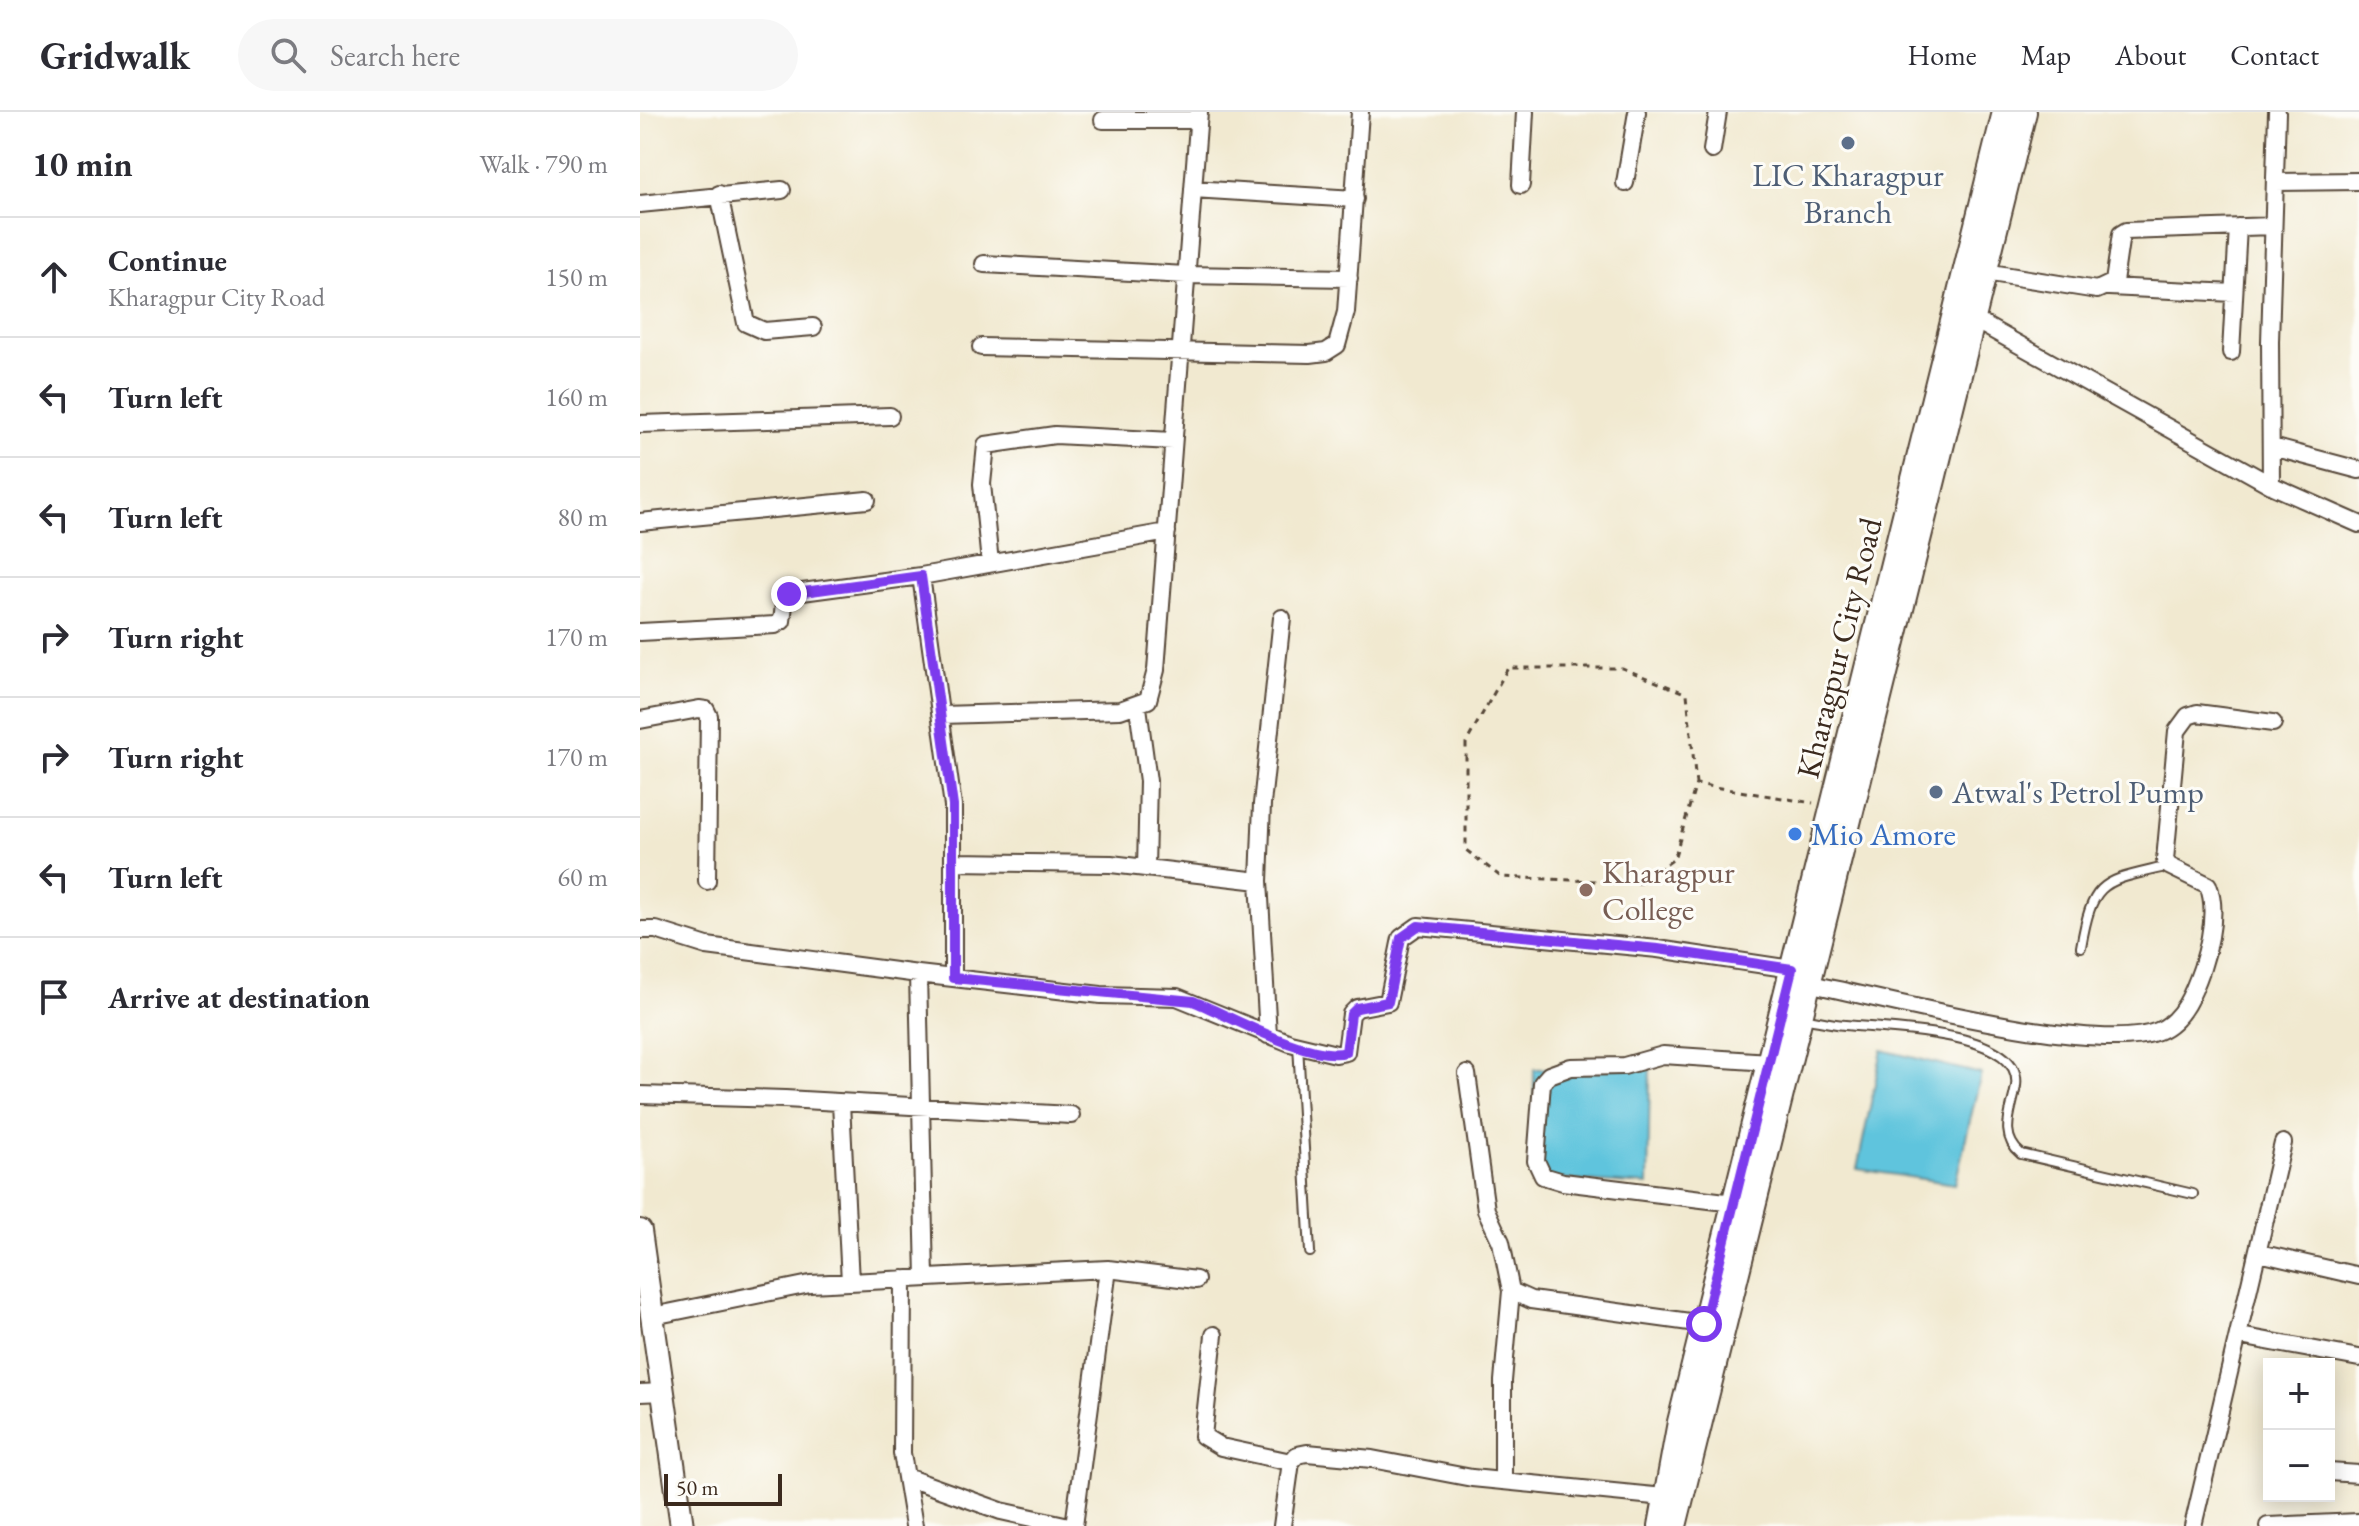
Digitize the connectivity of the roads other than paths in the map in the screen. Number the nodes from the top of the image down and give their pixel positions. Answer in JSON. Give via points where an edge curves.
{"nodes":[{"id":1,"x":1360,"y":112,"type":"edge"},
{"id":2,"x":1525,"y":112,"type":"edge"},
{"id":3,"x":1637,"y":112,"type":"edge"},
{"id":4,"x":1718,"y":112,"type":"edge"},
{"id":5,"x":2005,"y":112,"type":"edge"},
{"id":6,"x":2024,"y":112,"type":"edge"},
{"id":7,"x":2277,"y":112,"type":"edge"},
{"id":8,"x":1198,"y":116,"type":"edge"},
{"id":9,"x":1103,"y":120,"type":"dead end"},
{"id":10,"x":1712,"y":150,"type":"dead end"},
{"id":11,"x":2359,"y":181,"type":"edge"},
{"id":12,"x":2275,"y":182,"type":"junction"},
{"id":13,"x":1625,"y":183,"type":"dead end"},
{"id":14,"x":1521,"y":185,"type":"dead end"},
{"id":15,"x":1193,"y":189,"type":"junction"},
{"id":16,"x":782,"y":190,"type":"dead end"},
{"id":17,"x":719,"y":194,"type":"junction"},
{"id":18,"x":1355,"y":199,"type":"junction"},
{"id":19,"x":640,"y":204,"type":"edge"},
{"id":20,"x":2273,"y":226,"type":"junction"},
{"id":21,"x":2238,"y":227,"type":"junction"},
{"id":22,"x":984,"y":264,"type":"dead end"},
{"id":23,"x":1985,"y":272,"type":"junction"},
{"id":24,"x":1186,"y":275,"type":"junction"},
{"id":25,"x":1349,"y":278,"type":"junction"},
{"id":26,"x":2109,"y":287,"type":"junction"},
{"id":27,"x":2234,"y":293,"type":"junction"},
{"id":28,"x":1973,"y":319,"type":"junction"},
{"id":29,"x":813,"y":327,"type":"dead end"},
{"id":30,"x":981,"y":347,"type":"dead end"},
{"id":31,"x":1180,"y":351,"type":"junction"},
{"id":32,"x":2231,"y":352,"type":"dead end"},
{"id":33,"x":890,"y":416,"type":"dead end"},
{"id":34,"x":640,"y":424,"type":"edge"},
{"id":35,"x":1173,"y":441,"type":"junction"},
{"id":36,"x":2272,"y":447,"type":"junction"},
{"id":37,"x":2359,"y":470,"type":"edge"},
{"id":38,"x":2271,"y":485,"type":"junction"},
{"id":39,"x":867,"y":500,"type":"dead end"},
{"id":40,"x":640,"y":522,"type":"edge"},
{"id":41,"x":2359,"y":524,"type":"edge"},
{"id":42,"x":1167,"y":532,"type":"junction"},
{"id":43,"x":990,"y":563,"type":"junction"},
{"id":44,"x":921,"y":576,"type":"junction"},
{"id":45,"x":1282,"y":618,"type":"dead end"},
{"id":46,"x":640,"y":632,"type":"edge"},
{"id":47,"x":1138,"y":707,"type":"junction"},
{"id":48,"x":941,"y":715,"type":"junction"},
{"id":49,"x":640,"y":720,"type":"edge"},
{"id":50,"x":2273,"y":723,"type":"dead end"},
{"id":51,"x":955,"y":862,"type":"junction"},
{"id":52,"x":2169,"y":866,"type":"junction"},
{"id":53,"x":1146,"y":868,"type":"junction"},
{"id":54,"x":707,"y":881,"type":"dead end"},
{"id":55,"x":1259,"y":881,"type":"junction"},
{"id":56,"x":640,"y":930,"type":"edge"},
{"id":57,"x":2081,"y":947,"type":"dead end"},
{"id":58,"x":918,"y":974,"type":"junction"},
{"id":59,"x":1801,"y":976,"type":"junction"},
{"id":60,"x":953,"y":978,"type":"junction"},
{"id":61,"x":1801,"y":1018,"type":"junction"},
{"id":62,"x":1268,"y":1035,"type":"junction"},
{"id":63,"x":1298,"y":1045,"type":"junction"},
{"id":64,"x":1769,"y":1062,"type":"junction"},
{"id":65,"x":1467,"y":1074,"type":"dead end"},
{"id":66,"x":640,"y":1095,"type":"edge"},
{"id":67,"x":841,"y":1103,"type":"junction"},
{"id":68,"x":920,"y":1109,"type":"junction"},
{"id":69,"x":1071,"y":1115,"type":"dead end"},
{"id":70,"x":2283,"y":1143,"type":"dead end"},
{"id":71,"x":2193,"y":1194,"type":"dead end"},
{"id":72,"x":1734,"y":1203,"type":"junction"},
{"id":73,"x":640,"y":1231,"type":"edge"},
{"id":74,"x":1310,"y":1252,"type":"dead end"},
{"id":75,"x":2259,"y":1253,"type":"junction"},
{"id":76,"x":1108,"y":1269,"type":"junction"},
{"id":77,"x":2359,"y":1276,"type":"edge"},
{"id":78,"x":925,"y":1278,"type":"junction"},
{"id":79,"x":903,"y":1279,"type":"junction"},
{"id":80,"x":1196,"y":1280,"type":"dead end"},
{"id":81,"x":850,"y":1282,"type":"junction"},
{"id":82,"x":1511,"y":1291,"type":"junction"},
{"id":83,"x":648,"y":1302,"type":"edge"},
{"id":84,"x":1704,"y":1324,"type":"junction"},
{"id":85,"x":1214,"y":1335,"type":"dead end"},
{"id":86,"x":2240,"y":1336,"type":"junction"},
{"id":87,"x":2326,"y":1358,"type":"edge"},
{"id":88,"x":2359,"y":1358,"type":"edge"},
{"id":89,"x":2335,"y":1359,"type":"edge"},
{"id":90,"x":663,"y":1392,"type":"junction"},
{"id":91,"x":640,"y":1393,"type":"edge"},
{"id":92,"x":1291,"y":1462,"type":"junction"},
{"id":93,"x":2335,"y":1472,"type":"edge"},
{"id":94,"x":2359,"y":1474,"type":"edge"},
{"id":95,"x":906,"y":1477,"type":"junction"},
{"id":96,"x":1503,"y":1481,"type":"junction"},
{"id":97,"x":1664,"y":1497,"type":"junction"},
{"id":98,"x":2359,"y":1522,"type":"edge"},
{"id":99,"x":2338,"y":1525,"type":"edge"},
{"id":100,"x":682,"y":1526,"type":"edge"},
{"id":101,"x":914,"y":1526,"type":"edge"},
{"id":102,"x":1071,"y":1526,"type":"edge"},
{"id":103,"x":1282,"y":1526,"type":"edge"},
{"id":104,"x":1661,"y":1526,"type":"edge"},
{"id":105,"x":1674,"y":1526,"type":"edge"},
{"id":106,"x":2193,"y":1526,"type":"edge"},
{"id":107,"x":2268,"y":1526,"type":"edge"}],
"edges":[{"from":1,"to":18,"type":"street"},
{"from":2,"to":14,"type":"street"},
{"from":3,"to":13,"type":"street"},
{"from":4,"to":10,"type":"street"},
{"from":5,"to":59,"type":"main road","name":"Kharagpur City Road","via":[[1832,806]]},
{"from":6,"to":23,"type":"main road"},
{"from":7,"to":12,"type":"street"},
{"from":8,"to":9,"type":"street"},
{"from":8,"to":15,"type":"street"},
{"from":11,"to":12,"type":"street"},
{"from":12,"to":20,"type":"street"},
{"from":15,"to":18,"type":"street"},
{"from":15,"to":24,"type":"street"},
{"from":16,"to":17,"type":"street"},
{"from":17,"to":19,"type":"street"},
{"from":17,"to":29,"type":"street","via":[[746,323],[764,331]]},
{"from":18,"to":25,"type":"street"},
{"from":20,"to":21,"type":"street"},
{"from":20,"to":36,"type":"street"},
{"from":21,"to":26,"type":"street","via":[[2126,231]]},
{"from":21,"to":27,"type":"street"},
{"from":22,"to":24,"type":"street"},
{"from":23,"to":26,"type":"street","via":[[2086,289]]},
{"from":23,"to":28,"type":"main road"},
{"from":24,"to":25,"type":"street"},
{"from":24,"to":31,"type":"street"},
{"from":25,"to":31,"type":"street","via":[[1342,332],[1337,345],[1326,352]]},
{"from":26,"to":27,"type":"street"},
{"from":27,"to":32,"type":"street"},
{"from":28,"to":38,"type":"street"},
{"from":28,"to":59,"type":"main road"},
{"from":30,"to":31,"type":"street"},
{"from":31,"to":35,"type":"street"},
{"from":33,"to":34,"type":"street"},
{"from":35,"to":42,"type":"street"},
{"from":35,"to":43,"type":"street","via":[[1055,435],[986,445],[982,484]]},
{"from":36,"to":37,"type":"street"},
{"from":36,"to":38,"type":"street"},
{"from":38,"to":41,"type":"street"},
{"from":39,"to":40,"type":"street"},
{"from":42,"to":43,"type":"street"},
{"from":42,"to":47,"type":"street","via":[[1156,670],[1148,700]]},
{"from":43,"to":44,"type":"street"},
{"from":44,"to":46,"type":"street","via":[[789,594],[779,624]]},
{"from":44,"to":48,"type":"street"},
{"from":45,"to":55,"type":"street"},
{"from":47,"to":48,"type":"street"},
{"from":47,"to":53,"type":"street","via":[[1148,781]]},
{"from":48,"to":51,"type":"street"},
{"from":49,"to":54,"type":"street","via":[[699,709],[709,716]]},
{"from":50,"to":52,"type":"street","via":[[2197,713],[2181,723],[2164,849]]},
{"from":51,"to":53,"type":"street"},
{"from":51,"to":60,"type":"street"},
{"from":52,"to":57,"type":"lane","via":[[2101,887],[2090,899]]},
{"from":52,"to":59,"type":"street","via":[[2208,885],[2212,926],[2190,998],[2161,1030],[2120,1038],[2090,1036],[1984,1020]]},
{"from":53,"to":55,"type":"street"},
{"from":55,"to":62,"type":"street"},
{"from":56,"to":58,"type":"street","via":[[707,946]]},
{"from":58,"to":60,"type":"street"},
{"from":58,"to":68,"type":"street"},
{"from":59,"to":61,"type":"main road"},
{"from":59,"to":63,"type":"street","via":[[1658,949],[1418,926],[1401,938],[1388,1002],[1351,1014],[1346,1052]]},
{"from":59,"to":64,"type":"main road","name":"Kharagpur City Road"},
{"from":60,"to":62,"type":"street","via":[[1101,995],[1177,997]]},
{"from":61,"to":71,"type":"lane","via":[[1911,1028],[1990,1050],[2014,1069],[2008,1135],[2021,1154]]},
{"from":61,"to":105,"type":"main road"},
{"from":62,"to":63,"type":"street"},
{"from":63,"to":74,"type":"lane"},
{"from":64,"to":72,"type":"main road","name":"Kharagpur City Road"},
{"from":64,"to":72,"type":"street","via":[[1663,1055],[1624,1066],[1571,1067],[1542,1083],[1536,1161],[1543,1176]]},
{"from":65,"to":82,"type":"street","via":[[1486,1210],[1501,1242]]},
{"from":66,"to":67,"type":"street"},
{"from":67,"to":68,"type":"street"},
{"from":67,"to":81,"type":"street"},
{"from":68,"to":69,"type":"street"},
{"from":68,"to":78,"type":"street"},
{"from":70,"to":75,"type":"street"},
{"from":72,"to":84,"type":"main road","name":"Kharagpur City Road"},
{"from":73,"to":83,"type":"main road"},
{"from":75,"to":77,"type":"street"},
{"from":75,"to":86,"type":"street"},
{"from":76,"to":78,"type":"street"},
{"from":76,"to":80,"type":"street"},
{"from":76,"to":102,"type":"street"},
{"from":78,"to":79,"type":"street"},
{"from":79,"to":81,"type":"street"},
{"from":79,"to":95,"type":"street"},
{"from":81,"to":83,"type":"street"},
{"from":82,"to":84,"type":"street","via":[[1531,1300]]},
{"from":82,"to":96,"type":"street"},
{"from":83,"to":90,"type":"main road"},
{"from":84,"to":97,"type":"main road","name":"Kharagpur City Road"},
{"from":85,"to":92,"type":"street","via":[[1203,1436],[1221,1447]]},
{"from":86,"to":87,"type":"street"},
{"from":86,"to":106,"type":"street"},
{"from":88,"to":89,"type":"street"},
{"from":90,"to":91,"type":"street"},
{"from":90,"to":100,"type":"main road"},
{"from":92,"to":96,"type":"street","via":[[1307,1453]]},
{"from":92,"to":103,"type":"street"},
{"from":93,"to":94,"type":"street"},
{"from":95,"to":101,"type":"street"},
{"from":95,"to":102,"type":"street","via":[[1001,1511]]},
{"from":96,"to":97,"type":"street"},
{"from":97,"to":104,"type":"main road","name":"Kharagpur City Road"},
{"from":98,"to":99,"type":"street"},
{"from":99,"to":107,"type":"street"}]}
